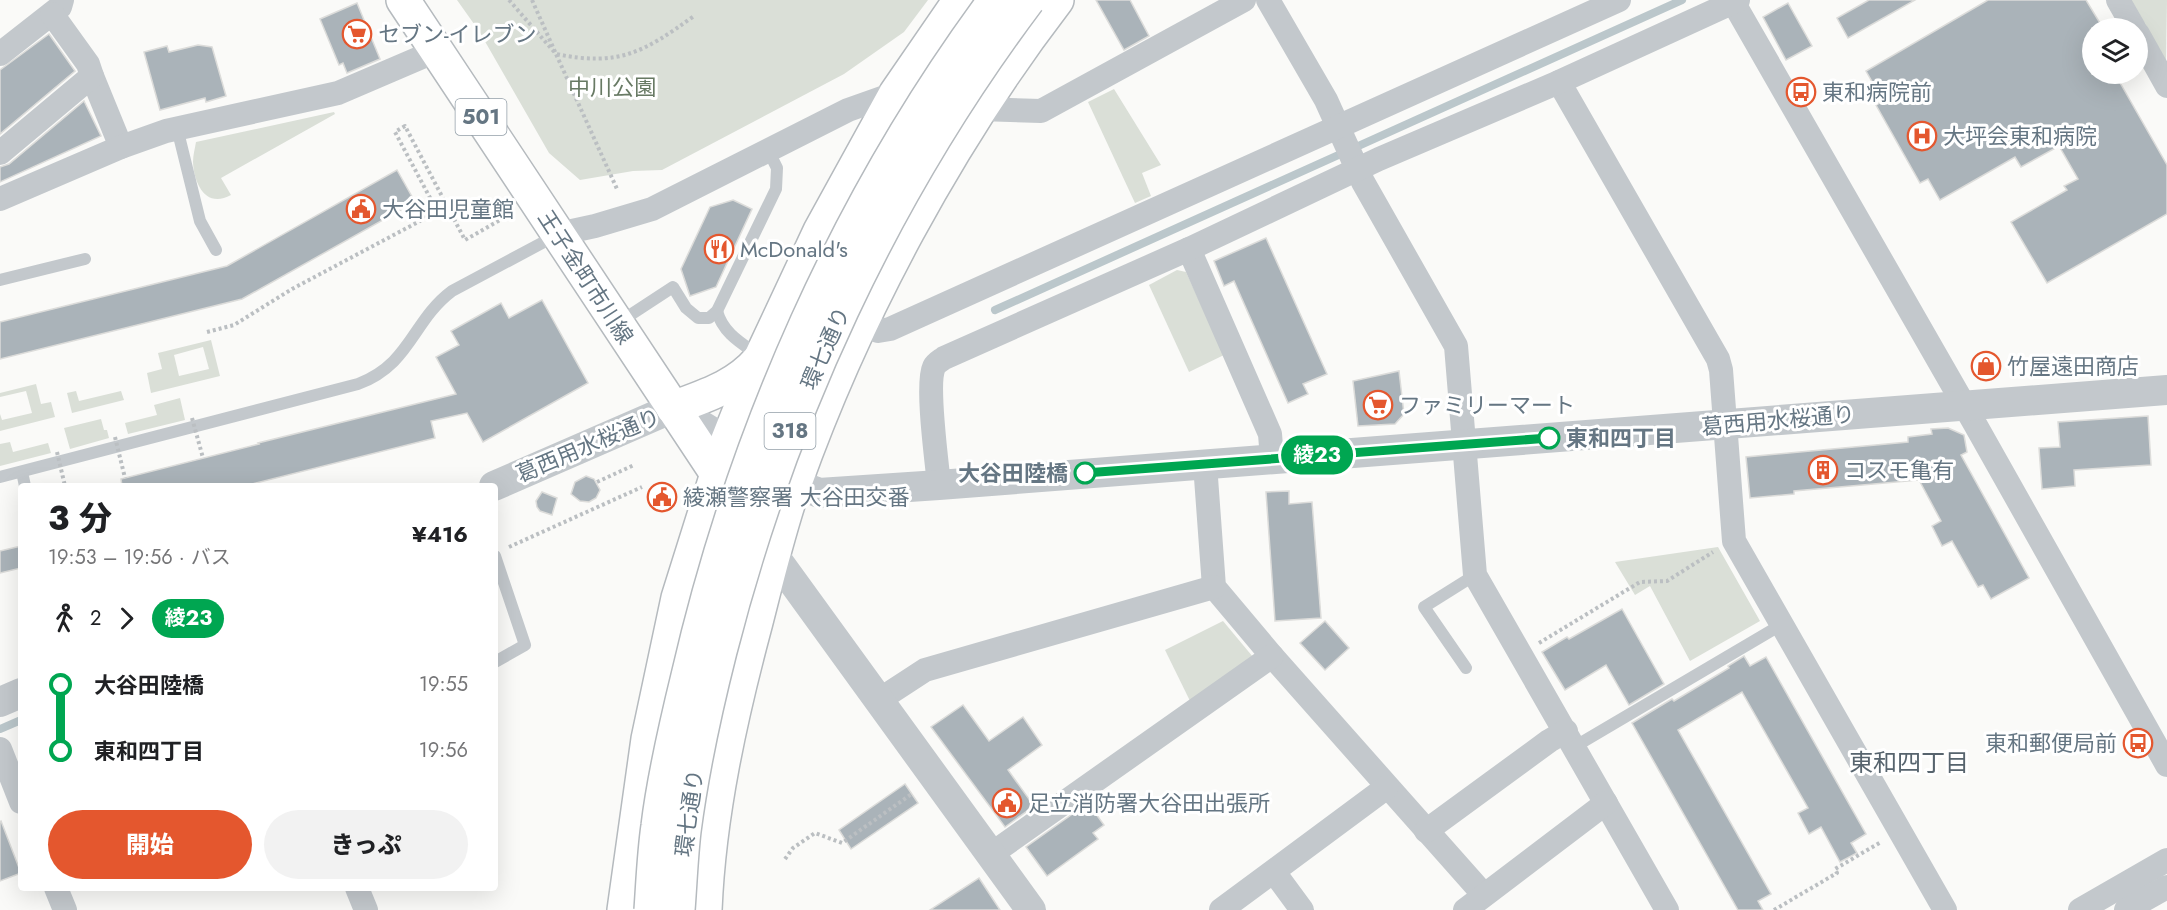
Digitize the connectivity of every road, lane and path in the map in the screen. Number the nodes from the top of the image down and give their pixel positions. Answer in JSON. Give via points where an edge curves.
{"nodes":[{"id":1,"x":403,"y":0,"type":"edge"},
{"id":2,"x":509,"y":0,"type":"edge"},
{"id":3,"x":532,"y":0,"type":"edge"},
{"id":4,"x":960,"y":0,"type":"edge"},
{"id":5,"x":995,"y":0,"type":"edge"},
{"id":6,"x":1028,"y":0,"type":"edge"},
{"id":7,"x":1057,"y":0,"type":"edge"},
{"id":8,"x":1244,"y":0,"type":"edge"},
{"id":9,"x":1268,"y":0,"type":"edge"},
{"id":10,"x":1619,"y":0,"type":"edge"},
{"id":11,"x":2118,"y":0,"type":"edge"},
{"id":12,"x":1734,"y":1,"type":"edge"},
{"id":13,"x":57,"y":7,"type":"edge"},
{"id":14,"x":693,"y":16,"type":"dead end"},
{"id":15,"x":2128,"y":18,"type":"edge"},
{"id":16,"x":436,"y":51,"type":"junction"},
{"id":17,"x":2148,"y":52,"type":"edge"},
{"id":18,"x":0,"y":54,"type":"edge"},
{"id":19,"x":556,"y":54,"type":"junction"},
{"id":20,"x":92,"y":76,"type":"junction"},
{"id":21,"x":1559,"y":82,"type":"junction"},
{"id":22,"x":2167,"y":86,"type":"edge"},
{"id":23,"x":896,"y":93,"type":"junction"},
{"id":24,"x":979,"y":110,"type":"junction"},
{"id":25,"x":1340,"y":126,"type":"junction"},
{"id":26,"x":177,"y":128,"type":"junction"},
{"id":27,"x":121,"y":147,"type":"junction"},
{"id":28,"x":768,"y":150,"type":"junction"},
{"id":29,"x":0,"y":153,"type":"edge"},
{"id":30,"x":1357,"y":170,"type":"junction"},
{"id":31,"x":617,"y":189,"type":"dead end"},
{"id":32,"x":0,"y":199,"type":"edge"},
{"id":33,"x":446,"y":203,"type":"dead end"},
{"id":34,"x":436,"y":209,"type":"junction"},
{"id":35,"x":507,"y":216,"type":"dead end"},
{"id":36,"x":558,"y":234,"type":"junction"},
{"id":37,"x":1189,"y":249,"type":"junction"},
{"id":38,"x":216,"y":250,"type":"dead end"},
{"id":39,"x":85,"y":259,"type":"dead end"},
{"id":40,"x":0,"y":280,"type":"edge"},
{"id":41,"x":717,"y":311,"type":"junction"},
{"id":42,"x":617,"y":324,"type":"junction"},
{"id":43,"x":861,"y":325,"type":"junction"},
{"id":44,"x":207,"y":332,"type":"dead end"},
{"id":45,"x":761,"y":357,"type":"junction"},
{"id":46,"x":2167,"y":390,"type":"edge"},
{"id":47,"x":1964,"y":405,"type":"junction"},
{"id":48,"x":673,"y":408,"type":"junction"},
{"id":49,"x":192,"y":418,"type":"dead end"},
{"id":50,"x":1724,"y":425,"type":"junction"},
{"id":51,"x":115,"y":437,"type":"dead end"},
{"id":52,"x":728,"y":442,"type":"junction"},
{"id":53,"x":1464,"y":444,"type":"junction"},
{"id":54,"x":57,"y":452,"type":"dead end"},
{"id":55,"x":203,"y":458,"type":"dead end"},
{"id":56,"x":1272,"y":459,"type":"junction"},
{"id":57,"x":1205,"y":464,"type":"junction"},
{"id":58,"x":634,"y":465,"type":"dead end"},
{"id":59,"x":22,"y":472,"type":"junction"},
{"id":60,"x":717,"y":474,"type":"junction"},
{"id":61,"x":0,"y":477,"type":"edge"},
{"id":62,"x":125,"y":478,"type":"dead end"},
{"id":63,"x":597,"y":482,"type":"dead end"},
{"id":64,"x":25,"y":483,"type":"edge"},
{"id":65,"x":64,"y":483,"type":"edge"},
{"id":66,"x":795,"y":483,"type":"junction"},
{"id":67,"x":498,"y":484,"type":"edge"},
{"id":68,"x":939,"y":485,"type":"junction"},
{"id":69,"x":642,"y":487,"type":"dead end"},
{"id":70,"x":500,"y":552,"type":"edge"},
{"id":71,"x":1714,"y":552,"type":"dead end"},
{"id":72,"x":772,"y":553,"type":"junction"},
{"id":73,"x":1475,"y":575,"type":"junction"},
{"id":74,"x":1214,"y":587,"type":"junction"},
{"id":75,"x":1781,"y":625,"type":"junction"},
{"id":76,"x":1533,"y":646,"type":"dead end"},
{"id":77,"x":1272,"y":656,"type":"junction"},
{"id":78,"x":498,"y":660,"type":"edge"},
{"id":79,"x":1466,"y":668,"type":"dead end"},
{"id":80,"x":18,"y":694,"type":"edge"},
{"id":81,"x":879,"y":700,"type":"junction"},
{"id":82,"x":0,"y":702,"type":"edge"},
{"id":83,"x":1570,"y":739,"type":"junction"},
{"id":84,"x":6,"y":758,"type":"edge"},
{"id":85,"x":2167,"y":765,"type":"edge"},
{"id":86,"x":1388,"y":787,"type":"junction"},
{"id":87,"x":919,"y":788,"type":"dead end"},
{"id":88,"x":18,"y":793,"type":"edge"},
{"id":89,"x":1606,"y":803,"type":"junction"},
{"id":90,"x":1426,"y":831,"type":"junction"},
{"id":91,"x":1882,"y":842,"type":"dead end"},
{"id":92,"x":990,"y":855,"type":"junction"},
{"id":93,"x":785,"y":859,"type":"dead end"},
{"id":94,"x":2167,"y":860,"type":"edge"},
{"id":95,"x":1274,"y":872,"type":"junction"},
{"id":96,"x":2167,"y":887,"type":"edge"},
{"id":97,"x":57,"y":891,"type":"edge"},
{"id":98,"x":358,"y":891,"type":"edge"},
{"id":99,"x":1484,"y":895,"type":"junction"},
{"id":100,"x":1028,"y":909,"type":"edge"},
{"id":101,"x":65,"y":910,"type":"edge"},
{"id":102,"x":366,"y":910,"type":"edge"},
{"id":103,"x":624,"y":910,"type":"edge"},
{"id":104,"x":651,"y":910,"type":"edge"},
{"id":105,"x":678,"y":910,"type":"edge"},
{"id":106,"x":705,"y":910,"type":"edge"},
{"id":107,"x":1221,"y":910,"type":"edge"},
{"id":108,"x":1302,"y":910,"type":"edge"},
{"id":109,"x":1465,"y":910,"type":"edge"},
{"id":110,"x":1667,"y":910,"type":"edge"},
{"id":111,"x":1774,"y":910,"type":"edge"},
{"id":112,"x":1945,"y":910,"type":"edge"},
{"id":113,"x":2080,"y":910,"type":"edge"},
{"id":114,"x":2126,"y":910,"type":"edge"}],
"edges":[{"from":1,"to":16,"type":"main road","name":"王子金町市川線","number":"501"},
{"from":2,"to":19,"type":"path"},
{"from":3,"to":19,"type":"path"},
{"from":4,"to":23,"type":"main road","number":"318"},
{"from":5,"to":104,"type":"main road","name":"環七通り","number":"318","bridge":true,"via":[[897,148],[840,252],[783,374],[705,603],[666,775]]},
{"from":6,"to":105,"type":"main road","name":"環七通り","number":"318","bridge":true,"via":[[924,153],[863,266],[809,382],[749,549],[705,711],[684,832]]},
{"from":7,"to":24,"type":"main road","number":"318"},
{"from":8,"to":24,"type":"street","via":[[1041,111]]},
{"from":9,"to":25,"type":"street"},
{"from":10,"to":25,"type":"street"},
{"from":11,"to":15,"type":"street"},
{"from":12,"to":21,"type":"street"},
{"from":12,"to":47,"type":"street"},
{"from":13,"to":18,"type":"street"},
{"from":13,"to":20,"type":"street"},
{"from":14,"to":19,"type":"path","via":[[644,49],[623,56],[582,59]]},
{"from":16,"to":26,"type":"street","via":[[338,93]]},
{"from":16,"to":36,"type":"main road","name":"王子金町市川線","number":"501"},
{"from":17,"to":22,"type":"street"},
{"from":19,"to":31,"type":"path"},
{"from":20,"to":27,"type":"street"},
{"from":20,"to":29,"type":"street"},
{"from":21,"to":30,"type":"street"},
{"from":21,"to":50,"type":"street","via":[[1718,359]]},
{"from":23,"to":28,"type":"street","via":[[848,110]]},
{"from":23,"to":45,"type":"main road","number":"318","via":[[820,231]]},
{"from":24,"to":43,"type":"main road","number":"318","via":[[915,219]]},
{"from":25,"to":30,"type":"street"},
{"from":25,"to":43,"type":"street","via":[[890,329],[878,331]]},
{"from":26,"to":27,"type":"street"},
{"from":26,"to":38,"type":"lane","via":[[200,222]]},
{"from":27,"to":32,"type":"street"},
{"from":28,"to":36,"type":"street","via":[[652,209]]},
{"from":28,"to":41,"type":"lane","via":[[777,168],[776,189]]},
{"from":30,"to":37,"type":"street"},
{"from":30,"to":53,"type":"street","via":[[1456,346]]},
{"from":33,"to":34,"type":"path","bridge":true},
{"from":34,"to":35,"type":"path","via":[[395,132],[405,126],[465,240]]},
{"from":34,"to":44,"type":"path","bridge":true,"via":[[234,325]]},
{"from":36,"to":42,"type":"main road","name":"王子金町市川線","number":"501"},
{"from":36,"to":59,"type":"lane","via":[[442,298],[406,349],[375,378]]},
{"from":37,"to":56,"type":"street","via":[[1270,434]]},
{"from":37,"to":68,"type":"street","via":[[934,365],[933,426]]},
{"from":39,"to":40,"type":"lane"},
{"from":41,"to":42,"type":"lane","via":[[709,318],[698,318],[673,287]]},
{"from":41,"to":45,"type":"lane","via":[[728,332]]},
{"from":42,"to":48,"type":"main road","name":"王子金町市川線","number":"501"},
{"from":43,"to":66,"type":"main road","number":"318"},
{"from":45,"to":48,"type":"main road","via":[[749,372],[724,388]]},
{"from":45,"to":52,"type":"main road","number":"318"},
{"from":46,"to":47,"type":"street","name":"葛西用水桜通り"},
{"from":47,"to":50,"type":"street","name":"葛西用水桜通り"},
{"from":47,"to":85,"type":"street"},
{"from":48,"to":52,"type":"street","name":"葛西用水桜通り"},
{"from":48,"to":60,"type":"main road","name":"王子金町市川線","number":"501"},
{"from":48,"to":67,"type":"street","name":"葛西用水桜通り"},
{"from":49,"to":55,"type":"path","bridge":true},
{"from":50,"to":53,"type":"street","name":"葛西用水桜通り"},
{"from":50,"to":75,"type":"street","via":[[1734,541]]},
{"from":51,"to":62,"type":"path","bridge":true},
{"from":52,"to":60,"type":"main road","number":"318"},
{"from":52,"to":66,"type":"street","name":"葛西用水桜通り"},
{"from":53,"to":56,"type":"street","name":"葛西用水桜通り"},
{"from":53,"to":73,"type":"street"},
{"from":54,"to":65,"type":"path","bridge":true},
{"from":56,"to":57,"type":"street","name":"葛西用水桜通り"},
{"from":57,"to":68,"type":"street","name":"葛西用水桜通り"},
{"from":57,"to":74,"type":"street"},
{"from":58,"to":63,"type":"path"},
{"from":59,"to":61,"type":"lane"},
{"from":59,"to":64,"type":"lane"},
{"from":60,"to":72,"type":"main road","name":"王子金町市川線","number":"501"},
{"from":60,"to":103,"type":"main road","number":"318","via":[[678,598],[650,727]]},
{"from":66,"to":68,"type":"street","name":"葛西用水桜通り","via":[[819,493]]},
{"from":66,"to":72,"type":"main road","number":"318"},
{"from":69,"to":70,"type":"path"},
{"from":70,"to":78,"type":"lane","via":[[525,645]]},
{"from":71,"to":76,"type":"path","via":[[1667,581],[1640,582]]},
{"from":72,"to":81,"type":"street"},
{"from":72,"to":106,"type":"main road","number":"318","via":[[729,733],[710,849]]},
{"from":73,"to":79,"type":"lane","via":[[1424,607]]},
{"from":73,"to":83,"type":"street"},
{"from":74,"to":77,"type":"street"},
{"from":74,"to":81,"type":"street","via":[[925,670]]},
{"from":75,"to":83,"type":"lane"},
{"from":75,"to":112,"type":"street"},
{"from":77,"to":86,"type":"street"},
{"from":77,"to":92,"type":"street"},
{"from":80,"to":82,"type":"street"},
{"from":81,"to":92,"type":"street"},
{"from":83,"to":89,"type":"street"},
{"from":83,"to":90,"type":"street","via":[[1549,741]]},
{"from":84,"to":88,"type":"street"},
{"from":86,"to":90,"type":"street"},
{"from":86,"to":95,"type":"street"},
{"from":87,"to":93,"type":"path","via":[[842,843],[815,833],[793,848]]},
{"from":89,"to":99,"type":"street"},
{"from":89,"to":110,"type":"street"},
{"from":90,"to":99,"type":"street"},
{"from":91,"to":111,"type":"path"},
{"from":92,"to":100,"type":"street"},
{"from":94,"to":113,"type":"street"},
{"from":95,"to":107,"type":"street"},
{"from":95,"to":108,"type":"street"},
{"from":96,"to":114,"type":"street"},
{"from":97,"to":101,"type":"street"},
{"from":98,"to":102,"type":"street"},
{"from":99,"to":109,"type":"street"}]}
